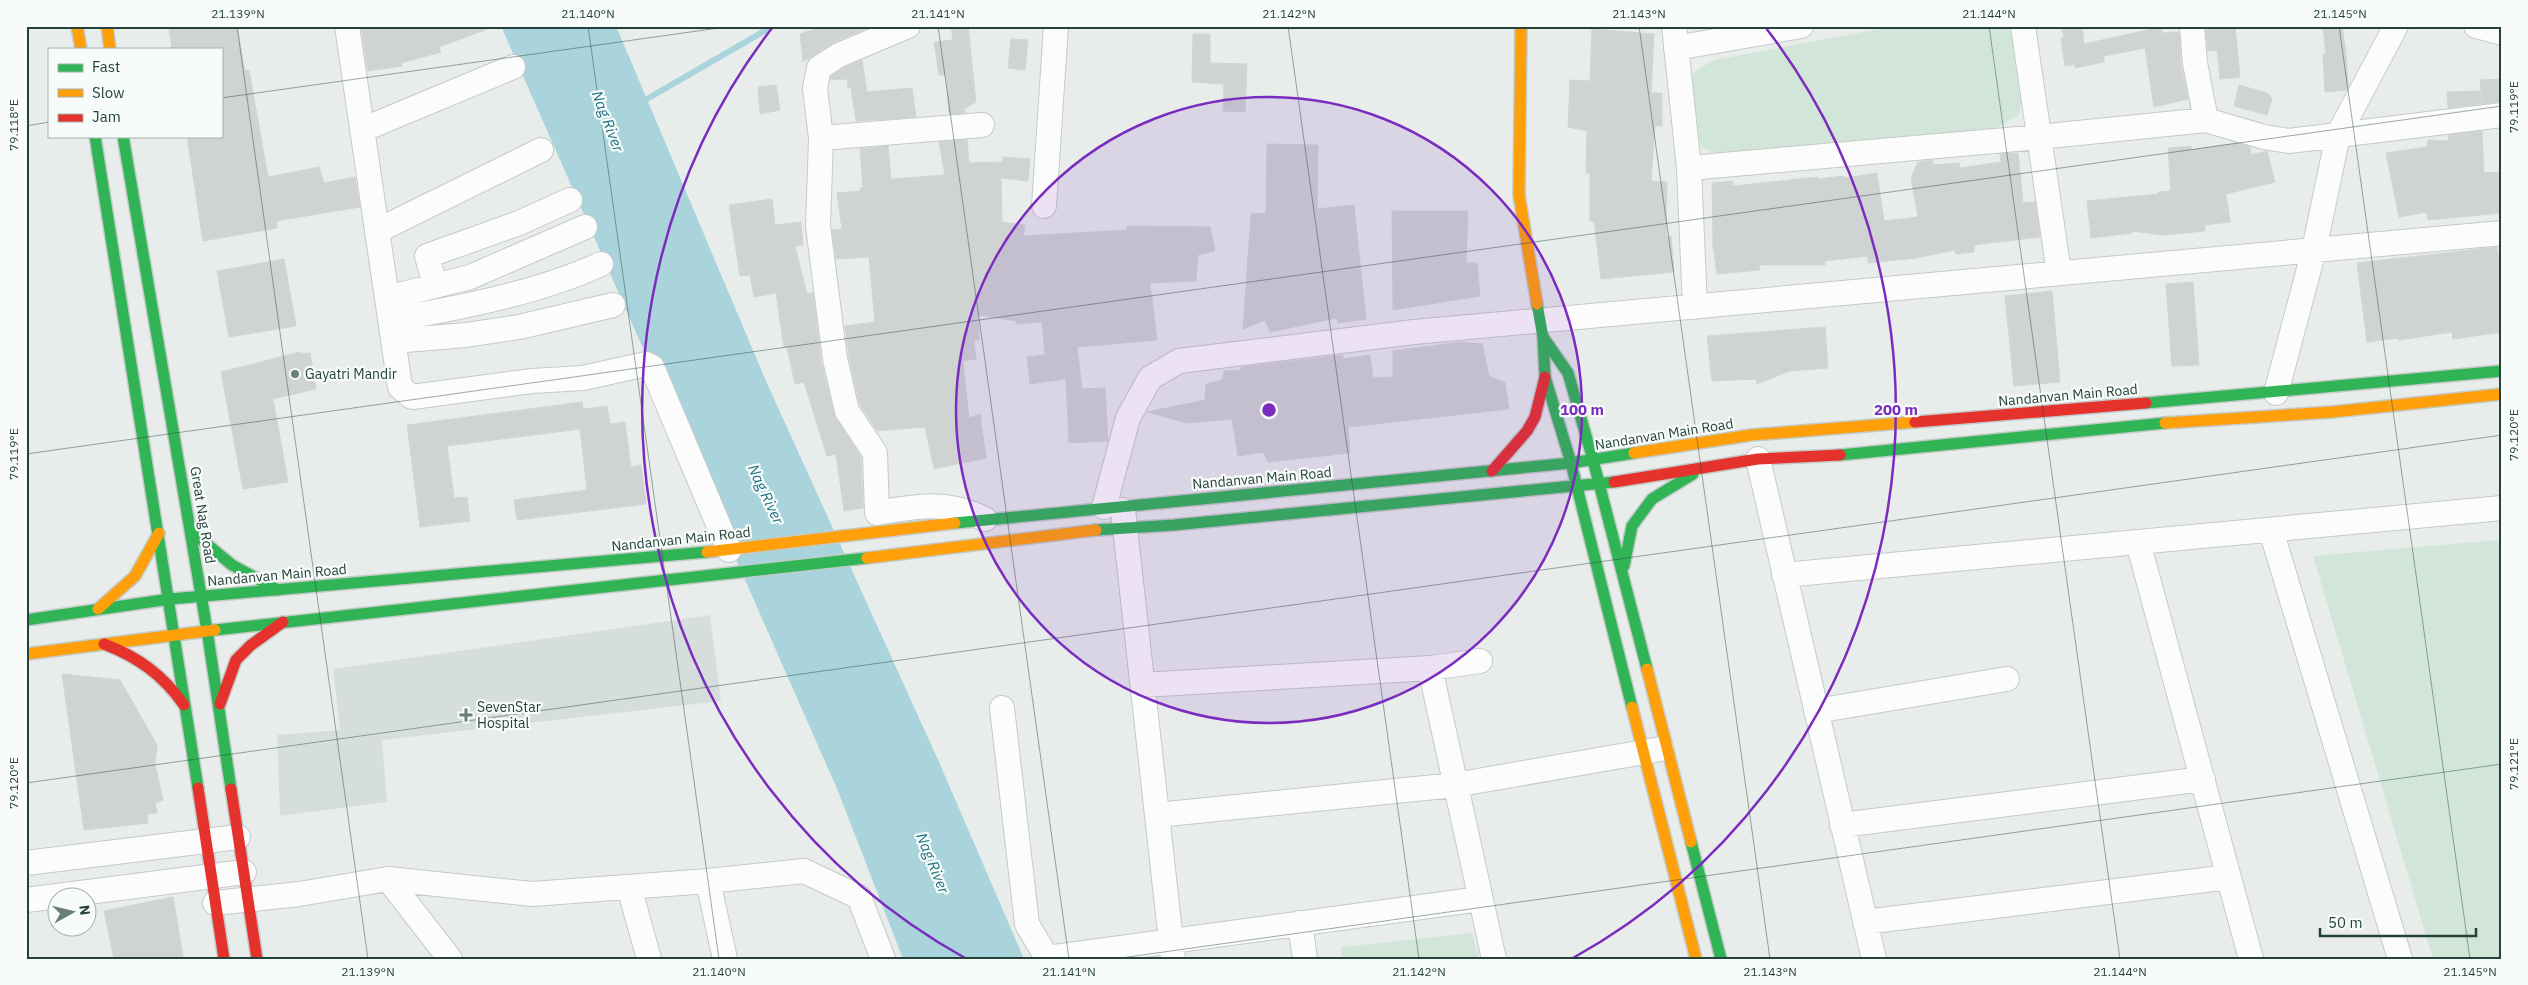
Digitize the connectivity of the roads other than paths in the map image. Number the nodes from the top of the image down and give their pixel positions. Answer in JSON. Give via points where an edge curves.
{"nodes":[{"id":1,"x":77,"y":26,"type":"edge"},
{"id":2,"x":107,"y":26,"type":"edge"},
{"id":3,"x":347,"y":26,"type":"edge"},
{"id":4,"x":908,"y":26,"type":"edge"},
{"id":5,"x":1056,"y":26,"type":"edge"},
{"id":6,"x":1521,"y":26,"type":"edge"},
{"id":7,"x":1801,"y":26,"type":"edge"},
{"id":8,"x":2023,"y":26,"type":"edge"},
{"id":9,"x":2192,"y":26,"type":"edge"},
{"id":10,"x":2396,"y":26,"type":"edge"},
{"id":11,"x":2476,"y":26,"type":"edge"},
{"id":12,"x":2502,"y":33,"type":"edge"},
{"id":13,"x":1675,"y":37,"type":"edge"},
{"id":14,"x":81,"y":48,"type":"edge"},
{"id":15,"x":110,"y":48,"type":"edge"},
{"id":16,"x":513,"y":67,"type":"dead end"},
{"id":17,"x":2502,"y":115,"type":"edge"},
{"id":18,"x":2206,"y":120,"type":"junction"},
{"id":19,"x":982,"y":125,"type":"dead end"},
{"id":20,"x":362,"y":130,"type":"junction"},
{"id":21,"x":2338,"y":135,"type":"junction"},
{"id":22,"x":95,"y":138,"type":"edge"},
{"id":23,"x":124,"y":138,"type":"edge"},
{"id":24,"x":821,"y":138,"type":"junction"},
{"id":25,"x":2039,"y":138,"type":"junction"},
{"id":26,"x":541,"y":150,"type":"dead end"},
{"id":27,"x":1689,"y":168,"type":"junction"},
{"id":28,"x":570,"y":200,"type":"dead end"},
{"id":29,"x":1044,"y":206,"type":"dead end"},
{"id":30,"x":585,"y":227,"type":"dead end"},
{"id":31,"x":377,"y":231,"type":"junction"},
{"id":32,"x":2502,"y":233,"type":"edge"},
{"id":33,"x":2314,"y":250,"type":"junction"},
{"id":34,"x":602,"y":264,"type":"dead end"},
{"id":35,"x":2059,"y":273,"type":"junction"},
{"id":36,"x":434,"y":285,"type":"junction"},
{"id":37,"x":613,"y":305,"type":"dead end"},
{"id":38,"x":1695,"y":307,"type":"junction"},
{"id":39,"x":390,"y":320,"type":"junction"},
{"id":40,"x":1542,"y":330,"type":"junction"},
{"id":41,"x":2502,"y":371,"type":"edge"},
{"id":42,"x":1545,"y":377,"type":"junction"},
{"id":43,"x":2276,"y":393,"type":"junction"},
{"id":44,"x":2502,"y":394,"type":"edge"},
{"id":45,"x":1758,"y":459,"type":"junction"},
{"id":46,"x":1593,"y":460,"type":"junction"},
{"id":47,"x":1571,"y":463,"type":"junction"},
{"id":48,"x":1705,"y":467,"type":"junction"},
{"id":49,"x":1492,"y":471,"type":"junction"},
{"id":50,"x":1576,"y":484,"type":"junction"},
{"id":51,"x":1599,"y":484,"type":"junction"},
{"id":52,"x":2502,"y":508,"type":"edge"},
{"id":53,"x":1117,"y":513,"type":"junction"},
{"id":54,"x":985,"y":519,"type":"junction"},
{"id":55,"x":2271,"y":530,"type":"junction"},
{"id":56,"x":191,"y":531,"type":"junction"},
{"id":57,"x":159,"y":533,"type":"junction"},
{"id":58,"x":2138,"y":542,"type":"junction"},
{"id":59,"x":724,"y":551,"type":"junction"},
{"id":60,"x":1623,"y":575,"type":"junction"},
{"id":61,"x":1784,"y":575,"type":"junction"},
{"id":62,"x":279,"y":590,"type":"junction"},
{"id":63,"x":201,"y":597,"type":"junction"},
{"id":64,"x":170,"y":599,"type":"junction"},
{"id":65,"x":96,"y":609,"type":"junction"},
{"id":66,"x":26,"y":620,"type":"edge"},
{"id":67,"x":284,"y":621,"type":"junction"},
{"id":68,"x":207,"y":630,"type":"junction"},
{"id":69,"x":175,"y":634,"type":"junction"},
{"id":70,"x":103,"y":644,"type":"junction"},
{"id":71,"x":26,"y":654,"type":"edge"},
{"id":72,"x":1480,"y":661,"type":"dead end"},
{"id":73,"x":1430,"y":668,"type":"junction"},
{"id":74,"x":2007,"y":679,"type":"dead end"},
{"id":75,"x":1143,"y":685,"type":"junction"},
{"id":76,"x":220,"y":707,"type":"junction"},
{"id":77,"x":1002,"y":708,"type":"dead end"},
{"id":78,"x":186,"y":709,"type":"junction"},
{"id":79,"x":1816,"y":711,"type":"junction"},
{"id":80,"x":1666,"y":748,"type":"junction"},
{"id":81,"x":1644,"y":752,"type":"junction"},
{"id":82,"x":2203,"y":779,"type":"junction"},
{"id":83,"x":1455,"y":785,"type":"junction"},
{"id":84,"x":1157,"y":815,"type":"junction"},
{"id":85,"x":1842,"y":825,"type":"junction"},
{"id":86,"x":238,"y":837,"type":"junction"},
{"id":87,"x":206,"y":841,"type":"junction"},
{"id":88,"x":26,"y":863,"type":"edge"},
{"id":89,"x":244,"y":872,"type":"junction"},
{"id":90,"x":211,"y":877,"type":"junction"},
{"id":91,"x":2229,"y":877,"type":"junction"},
{"id":92,"x":388,"y":879,"type":"junction"},
{"id":93,"x":708,"y":881,"type":"junction"},
{"id":94,"x":629,"y":887,"type":"junction"},
{"id":95,"x":1480,"y":899,"type":"junction"},
{"id":96,"x":26,"y":900,"type":"edge"},
{"id":97,"x":248,"y":900,"type":"junction"},
{"id":98,"x":215,"y":903,"type":"junction"},
{"id":99,"x":1865,"y":922,"type":"junction"},
{"id":100,"x":1300,"y":923,"type":"junction"},
{"id":101,"x":1172,"y":950,"type":"edge"},
{"id":102,"x":224,"y":959,"type":"edge"},
{"id":103,"x":256,"y":959,"type":"edge"},
{"id":104,"x":450,"y":959,"type":"edge"},
{"id":105,"x":648,"y":959,"type":"edge"},
{"id":106,"x":725,"y":959,"type":"edge"},
{"id":107,"x":883,"y":959,"type":"edge"},
{"id":108,"x":1305,"y":959,"type":"edge"},
{"id":109,"x":1494,"y":959,"type":"edge"},
{"id":110,"x":1696,"y":959,"type":"edge"},
{"id":111,"x":1720,"y":959,"type":"edge"},
{"id":112,"x":1874,"y":959,"type":"edge"},
{"id":113,"x":2251,"y":959,"type":"edge"},
{"id":114,"x":2400,"y":959,"type":"edge"}],
"edges":[{"from":1,"to":14,"type":"main road"},
{"from":2,"to":15,"type":"main road"},
{"from":3,"to":20,"type":"street"},
{"from":4,"to":24,"type":"street","via":[[839,55],[819,68],[815,88]]},
{"from":5,"to":29,"type":"street"},
{"from":6,"to":40,"type":"main road","via":[[1519,194]]},
{"from":7,"to":13,"type":"street"},
{"from":8,"to":25,"type":"street"},
{"from":9,"to":18,"type":"street"},
{"from":10,"to":21,"type":"street"},
{"from":11,"to":12,"type":"street"},
{"from":13,"to":27,"type":"street"},
{"from":16,"to":20,"type":"street"},
{"from":17,"to":21,"type":"street"},
{"from":18,"to":21,"type":"street","via":[[2289,141]]},
{"from":18,"to":25,"type":"street"},
{"from":19,"to":24,"type":"street"},
{"from":20,"to":31,"type":"street"},
{"from":21,"to":33,"type":"street"},
{"from":22,"to":57,"type":"main road"},
{"from":23,"to":56,"type":"main road","name":"Great Nag Road"},
{"from":24,"to":54,"type":"street","via":[[818,226],[835,359],[848,412],[875,453],[877,512],[933,504],[967,510]]},
{"from":25,"to":27,"type":"street"},
{"from":25,"to":35,"type":"street"},
{"from":26,"to":31,"type":"street"},
{"from":27,"to":38,"type":"street"},
{"from":28,"to":36,"type":"street","via":[[519,223],[427,256]]},
{"from":30,"to":36,"type":"street","via":[[470,277]]},
{"from":31,"to":39,"type":"street"},
{"from":32,"to":33,"type":"street"},
{"from":33,"to":35,"type":"street"},
{"from":33,"to":43,"type":"street"},
{"from":34,"to":39,"type":"street","via":[[572,277],[472,304]]},
{"from":35,"to":38,"type":"street"},
{"from":36,"to":39,"type":"street"},
{"from":37,"to":39,"type":"street","via":[[519,327],[466,335]]},
{"from":38,"to":40,"type":"street"},
{"from":39,"to":59,"type":"street","via":[[400,387],[412,397],[532,381],[583,378],[646,364],[652,367]]},
{"from":40,"to":42,"type":"main road"},
{"from":40,"to":46,"type":"main road","via":[[1568,373]]},
{"from":40,"to":53,"type":"street","via":[[1414,332],[1179,361],[1150,378],[1128,418]]},
{"from":41,"to":43,"type":"main road","name":"Nandanvan Main Road"},
{"from":42,"to":47,"type":"main road"},
{"from":42,"to":49,"type":"main road","via":[[1528,431]]},
{"from":43,"to":46,"type":"main road","name":"Nandanvan Main Road","via":[[1751,435]]},
{"from":44,"to":45,"type":"main road","via":[[2332,412],[2136,425],[1854,454]]},
{"from":45,"to":48,"type":"main road"},
{"from":45,"to":61,"type":"street"},
{"from":46,"to":47,"type":"main road","name":"Nandanvan Main Road"},
{"from":46,"to":51,"type":"main road"},
{"from":47,"to":49,"type":"main road","name":"Nandanvan Main Road"},
{"from":47,"to":50,"type":"main road"},
{"from":48,"to":51,"type":"main road"},
{"from":48,"to":60,"type":"main road","via":[[1652,499],[1632,526]]},
{"from":49,"to":53,"type":"main road","name":"Nandanvan Main Road"},
{"from":50,"to":51,"type":"main road"},
{"from":50,"to":53,"type":"main road","via":[[1174,525]]},
{"from":50,"to":81,"type":"main road"},
{"from":51,"to":60,"type":"main road"},
{"from":52,"to":55,"type":"street"},
{"from":53,"to":54,"type":"main road","name":"Nandanvan Main Road"},
{"from":53,"to":67,"type":"main road","via":[[860,557],[719,576]]},
{"from":53,"to":75,"type":"street"},
{"from":54,"to":59,"type":"main road","name":"Nandanvan Main Road"},
{"from":55,"to":58,"type":"street"},
{"from":55,"to":114,"type":"street"},
{"from":56,"to":62,"type":"main road","via":[[253,580]]},
{"from":56,"to":63,"type":"main road","name":"Great Nag Road"},
{"from":57,"to":64,"type":"main road"},
{"from":57,"to":65,"type":"main road","via":[[139,573],[118,594]]},
{"from":58,"to":61,"type":"street"},
{"from":58,"to":82,"type":"street"},
{"from":59,"to":62,"type":"main road","name":"Nandanvan Main Road"},
{"from":60,"to":80,"type":"main road"},
{"from":61,"to":79,"type":"street"},
{"from":62,"to":63,"type":"main road","name":"Nandanvan Main Road"},
{"from":63,"to":64,"type":"main road","name":"Nandanvan Main Road"},
{"from":63,"to":68,"type":"main road","name":"Great Nag Road"},
{"from":64,"to":65,"type":"main road","name":"Nandanvan Main Road"},
{"from":64,"to":69,"type":"main road"},
{"from":65,"to":66,"type":"main road","name":"Nandanvan Main Road"},
{"from":67,"to":68,"type":"main road"},
{"from":67,"to":76,"type":"main road","via":[[236,660]]},
{"from":68,"to":69,"type":"main road"},
{"from":68,"to":76,"type":"main road","name":"Great Nag Road"},
{"from":69,"to":70,"type":"main road"},
{"from":69,"to":78,"type":"main road"},
{"from":70,"to":71,"type":"main road"},
{"from":70,"to":78,"type":"main road","via":[[132,653],[157,671]]},
{"from":72,"to":73,"type":"street"},
{"from":73,"to":75,"type":"street"},
{"from":73,"to":83,"type":"street"},
{"from":74,"to":79,"type":"street"},
{"from":75,"to":84,"type":"street"},
{"from":76,"to":86,"type":"main road","name":"Great Nag Road"},
{"from":77,"to":101,"type":"street","via":[[1027,924],[1046,958]]},
{"from":78,"to":87,"type":"main road"},
{"from":79,"to":85,"type":"street"},
{"from":80,"to":81,"type":"street"},
{"from":80,"to":111,"type":"main road"},
{"from":81,"to":83,"type":"street"},
{"from":81,"to":110,"type":"main road"},
{"from":82,"to":85,"type":"street"},
{"from":82,"to":91,"type":"street"},
{"from":83,"to":84,"type":"street"},
{"from":83,"to":95,"type":"street"},
{"from":84,"to":101,"type":"street"},
{"from":85,"to":99,"type":"street"},
{"from":86,"to":87,"type":"street"},
{"from":86,"to":89,"type":"main road","name":"Great Nag Road"},
{"from":87,"to":88,"type":"street"},
{"from":87,"to":90,"type":"main road"},
{"from":89,"to":90,"type":"street"},
{"from":89,"to":97,"type":"main road","name":"Great Nag Road"},
{"from":90,"to":96,"type":"street"},
{"from":90,"to":98,"type":"main road"},
{"from":91,"to":99,"type":"street"},
{"from":91,"to":113,"type":"street"},
{"from":92,"to":94,"type":"street","via":[[532,894]]},
{"from":92,"to":97,"type":"street"},
{"from":92,"to":104,"type":"street"},
{"from":93,"to":94,"type":"street"},
{"from":93,"to":106,"type":"street"},
{"from":93,"to":107,"type":"street","via":[[804,871],[858,897]]},
{"from":94,"to":105,"type":"street"},
{"from":95,"to":100,"type":"street"},
{"from":95,"to":109,"type":"street"},
{"from":97,"to":98,"type":"street"},
{"from":97,"to":103,"type":"main road","name":"Great Nag Road"},
{"from":98,"to":102,"type":"main road"},
{"from":99,"to":112,"type":"street"},
{"from":100,"to":101,"type":"street"},
{"from":100,"to":108,"type":"street"}]}
